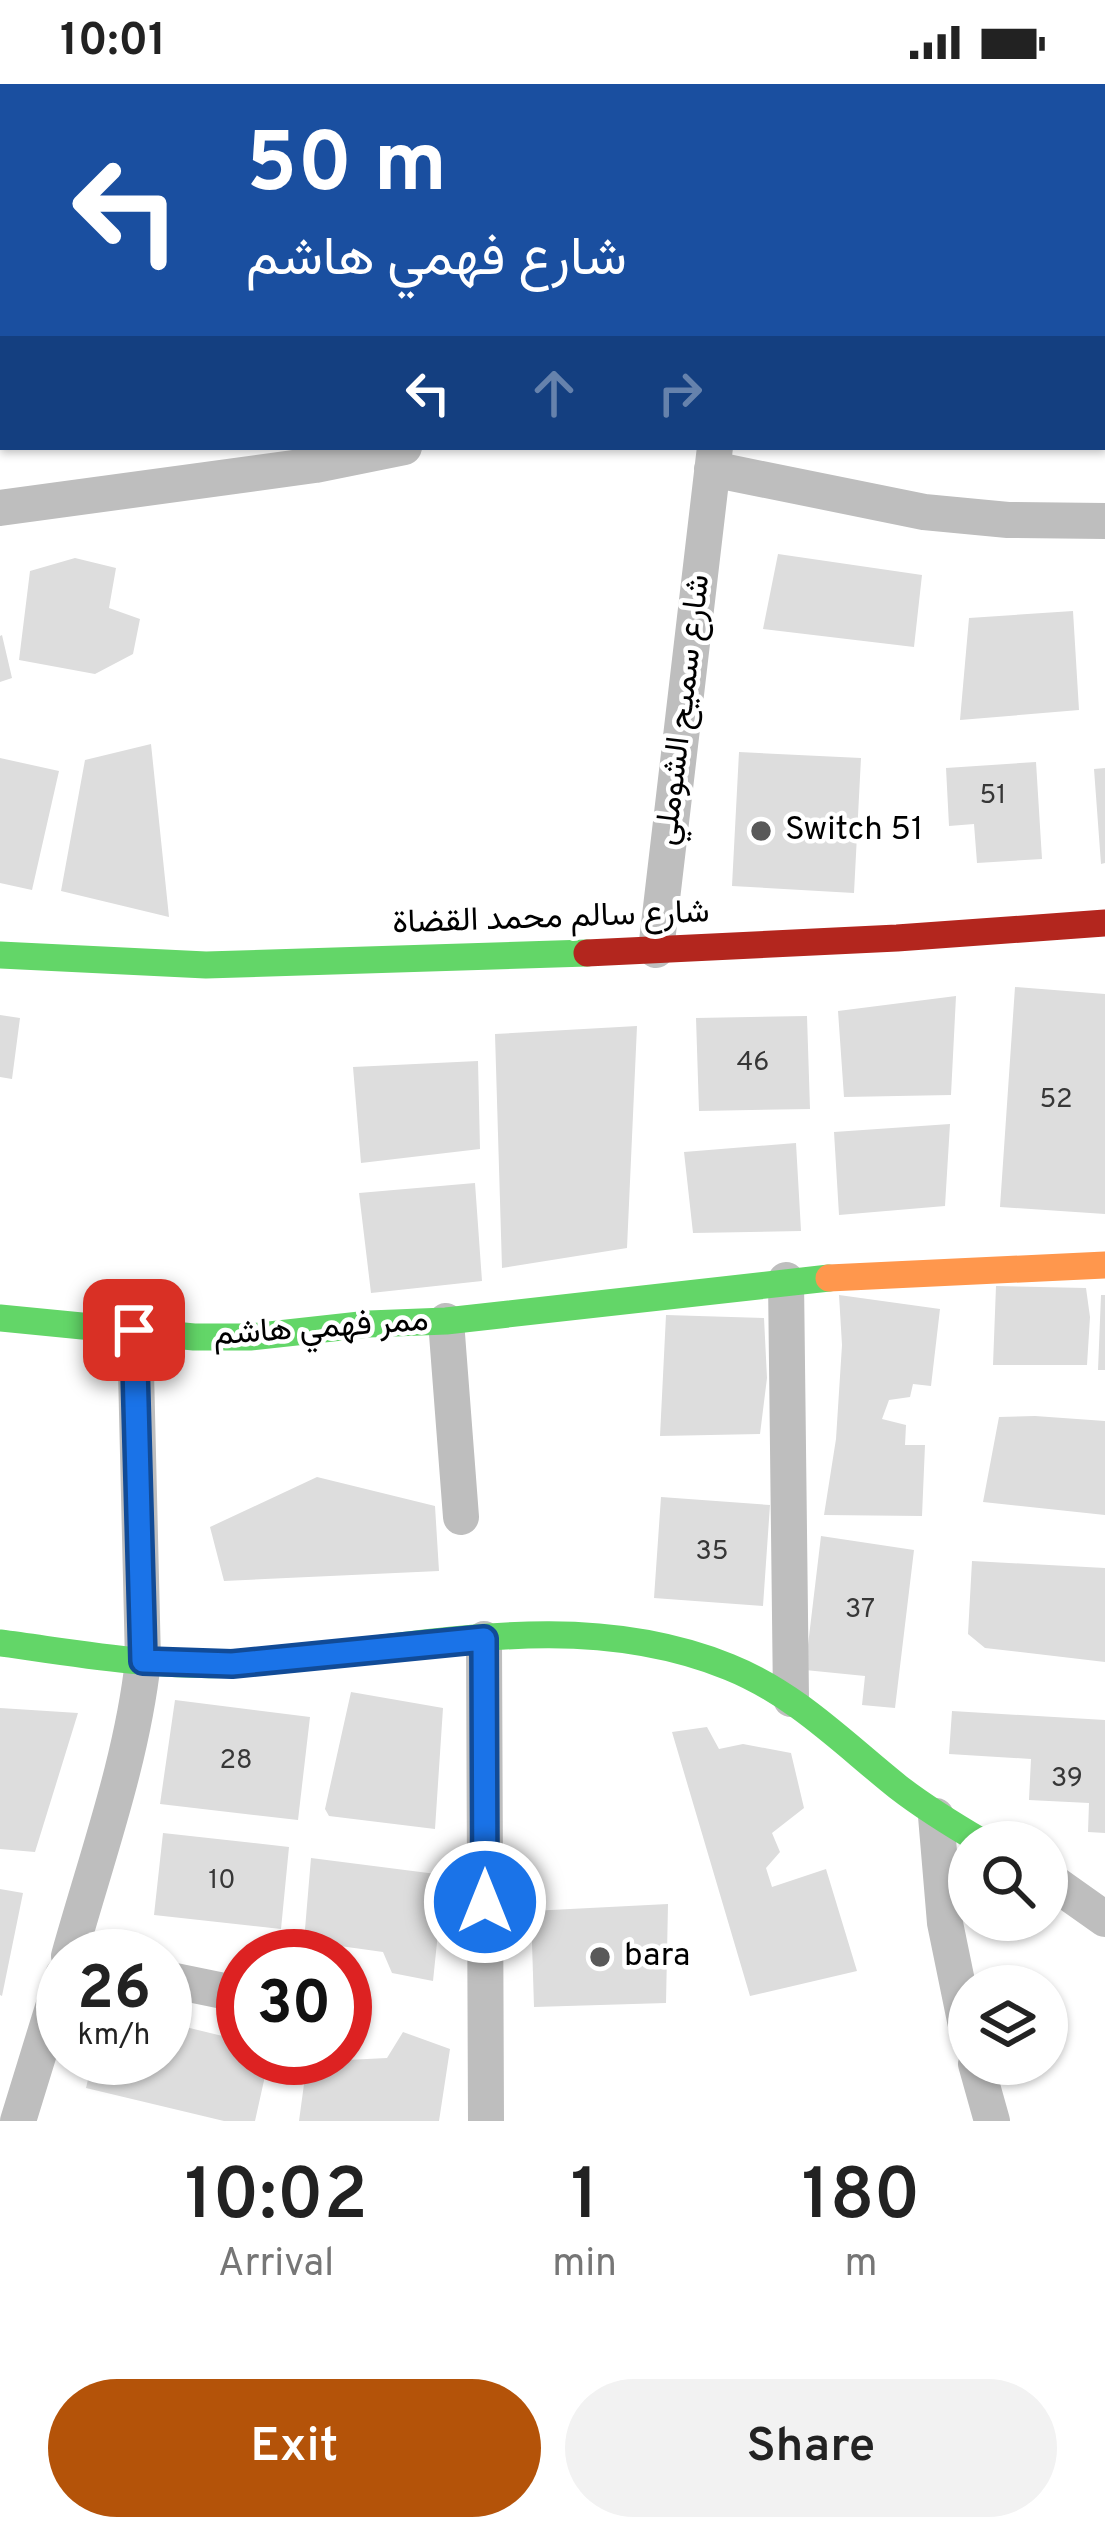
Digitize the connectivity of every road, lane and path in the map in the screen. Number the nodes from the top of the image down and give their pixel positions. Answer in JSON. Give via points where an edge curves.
{"nodes":[{"id":1,"x":389,"y":450,"type":"edge"},
{"id":2,"x":714,"y":458,"type":"edge"},
{"id":3,"x":0,"y":508,"type":"edge"},
{"id":4,"x":1105,"y":521,"type":"edge"},
{"id":5,"x":1105,"y":922,"type":"edge"},
{"id":6,"x":656,"y":950,"type":"junction"},
{"id":7,"x":0,"y":955,"type":"edge"},
{"id":8,"x":1105,"y":1265,"type":"edge"},
{"id":9,"x":786,"y":1280,"type":"junction"},
{"id":10,"x":0,"y":1318,"type":"edge"},
{"id":11,"x":446,"y":1322,"type":"junction"},
{"id":12,"x":134,"y":1330,"type":"junction"},
{"id":13,"x":461,"y":1517,"type":"dead end"},
{"id":14,"x":484,"y":1639,"type":"junction"},
{"id":15,"x":0,"y":1643,"type":"edge"},
{"id":16,"x":143,"y":1661,"type":"junction"},
{"id":17,"x":791,"y":1699,"type":"junction"},
{"id":18,"x":936,"y":1816,"type":"junction"},
{"id":19,"x":948,"y":1823,"type":"edge"},
{"id":20,"x":1068,"y":1892,"type":"edge"},
{"id":21,"x":1105,"y":1918,"type":"edge"},
{"id":22,"x":77,"y":1929,"type":"edge"},
{"id":23,"x":954,"y":1965,"type":"edge"},
{"id":24,"x":36,"y":2063,"type":"edge"},
{"id":25,"x":982,"y":2085,"type":"edge"},
{"id":26,"x":18,"y":2121,"type":"edge"},
{"id":27,"x":486,"y":2121,"type":"edge"},
{"id":28,"x":992,"y":2121,"type":"edge"}],
"edges":[{"from":1,"to":3,"type":"street"},
{"from":2,"to":4,"type":"street","via":[[924,512]]},
{"from":2,"to":6,"type":"street","name":"شارع سميح الشوملي"},
{"from":5,"to":6,"type":"main road","name":"شارع سالم محمد القضاة"},
{"from":6,"to":7,"type":"main road","name":"شارع سالم محمد القضاة","via":[[181,968]]},
{"from":8,"to":9,"type":"main road"},
{"from":9,"to":11,"type":"main road"},
{"from":9,"to":17,"type":"street"},
{"from":10,"to":12,"type":"main road","name":"ممر فهمي هاشم"},
{"from":11,"to":12,"type":"main road","name":"ممر فهمي هاشم","via":[[250,1337]]},
{"from":11,"to":13,"type":"street","name":"ممر فهمي هاشم"},
{"from":12,"to":16,"type":"street"},
{"from":14,"to":16,"type":"main road","via":[[232,1664]]},
{"from":14,"to":17,"type":"main road","via":[[556,1631],[620,1640],[734,1670]]},
{"from":14,"to":27,"type":"street"},
{"from":15,"to":16,"type":"main road"},
{"from":16,"to":22,"type":"street"},
{"from":17,"to":18,"type":"main road"},
{"from":18,"to":19,"type":"main road"},
{"from":18,"to":23,"type":"street"},
{"from":20,"to":21,"type":"street"},
{"from":24,"to":26,"type":"street"},
{"from":25,"to":28,"type":"street"}]}
